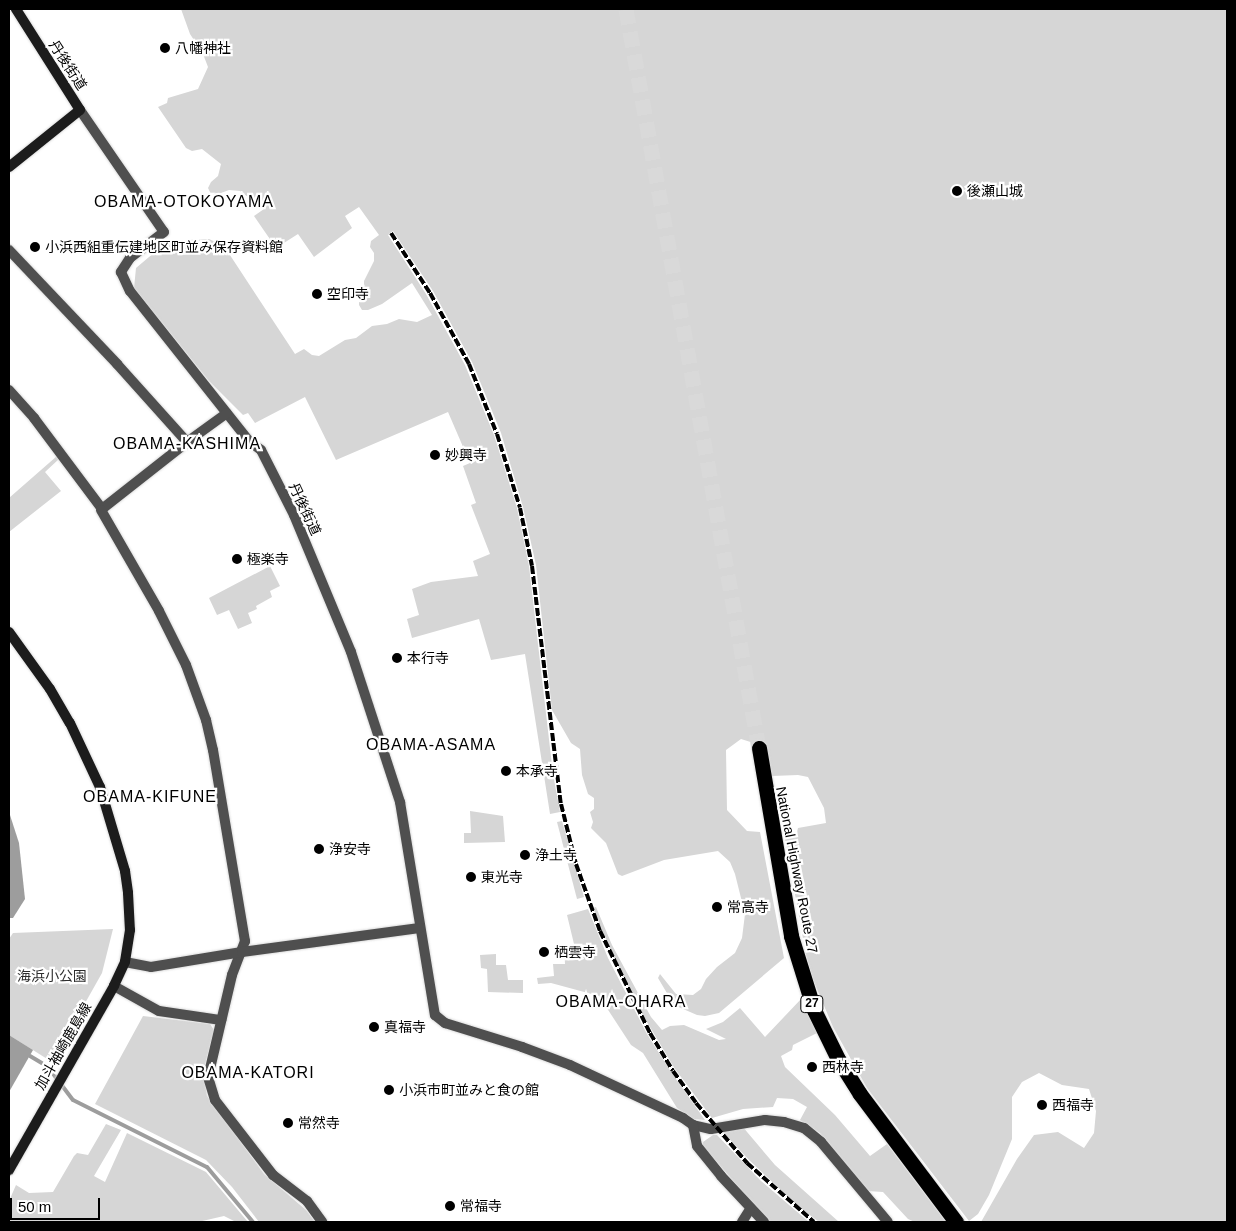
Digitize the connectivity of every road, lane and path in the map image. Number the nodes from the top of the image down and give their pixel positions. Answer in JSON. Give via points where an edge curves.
{"nodes":[{"id":1,"x":16,"y":9,"type":"edge"},
{"id":2,"x":80,"y":110,"type":"junction"},
{"id":3,"x":9,"y":167,"type":"edge"},
{"id":4,"x":9,"y":250,"type":"edge"},
{"id":5,"x":9,"y":390,"type":"edge"},
{"id":6,"x":227,"y":413,"type":"junction"},
{"id":7,"x":187,"y":442,"type":"junction"},
{"id":8,"x":100,"y":510,"type":"dead end"},
{"id":9,"x":9,"y":632,"type":"edge"},
{"id":10,"x":759,"y":748,"type":"tunnel mouth"},
{"id":11,"x":419,"y":928,"type":"junction"},
{"id":12,"x":242,"y":952,"type":"junction"},
{"id":13,"x":125,"y":962,"type":"junction"},
{"id":14,"x":114,"y":986,"type":"junction"},
{"id":15,"x":222,"y":1020,"type":"junction"},
{"id":16,"x":693,"y":1125,"type":"junction"},
{"id":17,"x":9,"y":1170,"type":"edge"},
{"id":18,"x":750,"y":1209,"type":"junction"},
{"id":19,"x":322,"y":1222,"type":"edge"},
{"id":20,"x":742,"y":1222,"type":"edge"},
{"id":21,"x":764,"y":1222,"type":"edge"},
{"id":22,"x":888,"y":1222,"type":"edge"},
{"id":23,"x":956,"y":1222,"type":"edge"}],
"edges":[{"from":1,"to":2,"type":"main road","name":"丹後街道"},
{"from":2,"to":3,"type":"main road","name":"丹後街道"},
{"from":2,"to":6,"type":"street","name":"丹後街道","via":[[164,232],[130,258],[121,272],[130,292]]},
{"from":4,"to":7,"type":"street"},
{"from":5,"to":7,"type":"street","via":[[102,509]]},
{"from":6,"to":7,"type":"street"},
{"from":6,"to":11,"type":"street","name":"丹後街道","via":[[249,441],[261,450],[294,515],[352,652],[400,802]]},
{"from":8,"to":12,"type":"street","via":[[164,620],[186,665],[206,720],[245,941]]},
{"from":9,"to":13,"type":"main road","name":"加斗袖崎鹿島線","via":[[70,723],[105,802],[119,846],[128,893],[130,930]]},
{"from":10,"to":23,"type":"highway","name":"National Highway Route 27","number":"27","via":[[790,929],[814,1010],[860,1094]]},
{"from":11,"to":12,"type":"street"},
{"from":11,"to":16,"type":"street","name":"丹後街道","via":[[429,972],[432,1006],[435,1015],[444,1023],[570,1065]]},
{"from":12,"to":13,"type":"street","via":[[151,967]]},
{"from":12,"to":15,"type":"street","via":[[232,975]]},
{"from":13,"to":14,"type":"main road","name":"加斗袖崎鹿島線"},
{"from":14,"to":15,"type":"street","via":[[159,1011]]},
{"from":14,"to":17,"type":"main road","name":"加斗袖崎鹿島線"},
{"from":15,"to":19,"type":"street","via":[[208,1077],[215,1100],[273,1176],[306,1201]]},
{"from":16,"to":18,"type":"street","via":[[697,1146]]},
{"from":16,"to":22,"type":"street","via":[[711,1128],[765,1120],[804,1128],[821,1142]]},
{"from":18,"to":20,"type":"street"},
{"from":18,"to":21,"type":"street"}]}
